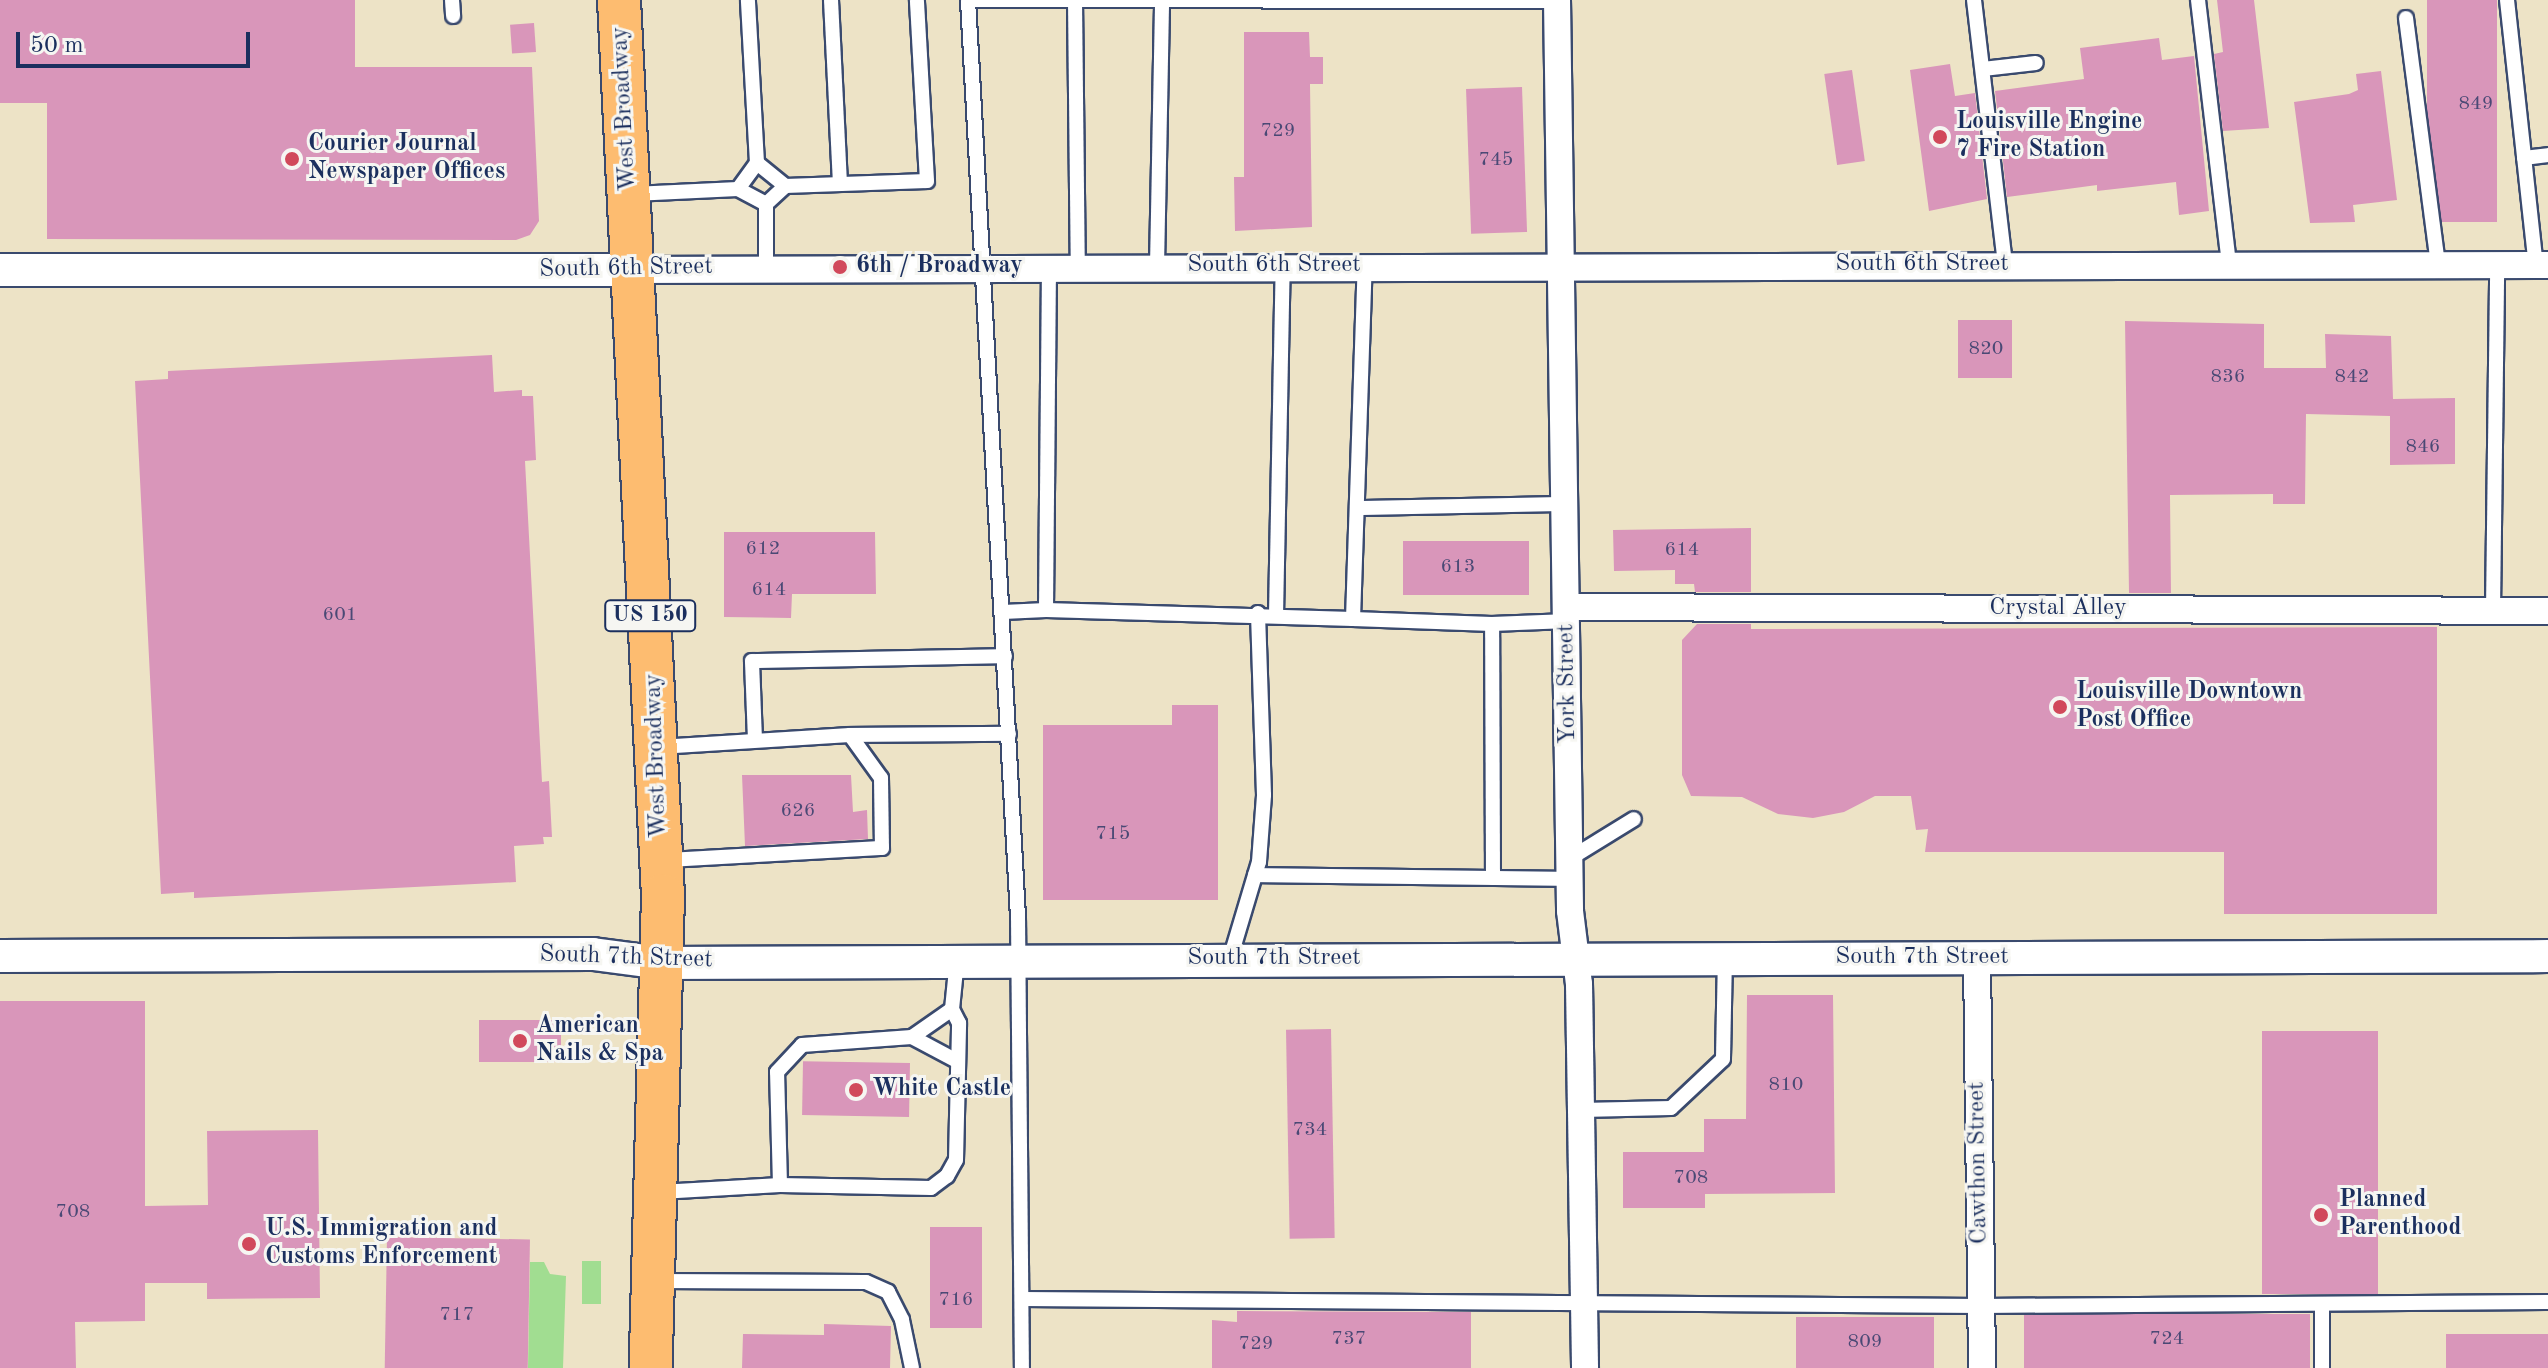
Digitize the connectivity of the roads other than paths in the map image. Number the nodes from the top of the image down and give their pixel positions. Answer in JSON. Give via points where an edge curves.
{"nodes":[{"id":1,"x":452,"y":0,"type":"edge"},
{"id":2,"x":619,"y":0,"type":"edge"},
{"id":3,"x":748,"y":0,"type":"edge"},
{"id":4,"x":831,"y":0,"type":"edge"},
{"id":5,"x":917,"y":0,"type":"edge"},
{"id":6,"x":971,"y":0,"type":"edge"},
{"id":7,"x":1974,"y":0,"type":"edge"},
{"id":8,"x":2198,"y":0,"type":"edge"},
{"id":9,"x":2507,"y":0,"type":"edge"},
{"id":10,"x":1075,"y":1,"type":"edge"},
{"id":11,"x":1557,"y":1,"type":"edge"},
{"id":12,"x":1162,"y":2,"type":"edge"},
{"id":13,"x":453,"y":16,"type":"dead end"},
{"id":14,"x":2406,"y":18,"type":"dead end"},
{"id":15,"x":2036,"y":63,"type":"dead end"},
{"id":16,"x":1983,"y":69,"type":"junction"},
{"id":17,"x":2548,"y":155,"type":"edge"},
{"id":18,"x":2524,"y":158,"type":"junction"},
{"id":19,"x":757,"y":163,"type":"junction"},
{"id":20,"x":840,"y":184,"type":"junction"},
{"id":21,"x":785,"y":186,"type":"junction"},
{"id":22,"x":738,"y":189,"type":"junction"},
{"id":23,"x":629,"y":194,"type":"junction"},
{"id":24,"x":766,"y":204,"type":"junction"},
{"id":25,"x":1562,"y":265,"type":"junction"},
{"id":26,"x":2005,"y":265,"type":"junction"},
{"id":27,"x":2229,"y":265,"type":"junction"},
{"id":28,"x":2438,"y":265,"type":"junction"},
{"id":29,"x":2497,"y":265,"type":"junction"},
{"id":30,"x":2542,"y":265,"type":"edge"},
{"id":31,"x":1157,"y":266,"type":"junction"},
{"id":32,"x":1283,"y":266,"type":"junction"},
{"id":33,"x":1365,"y":266,"type":"junction"},
{"id":34,"x":984,"y":267,"type":"junction"},
{"id":35,"x":1049,"y":267,"type":"junction"},
{"id":36,"x":1078,"y":267,"type":"junction"},
{"id":37,"x":766,"y":268,"type":"junction"},
{"id":38,"x":0,"y":270,"type":"edge"},
{"id":39,"x":631,"y":270,"type":"junction"},
{"id":40,"x":1566,"y":504,"type":"junction"},
{"id":41,"x":1357,"y":508,"type":"junction"},
{"id":42,"x":1046,"y":610,"type":"junction"},
{"id":43,"x":2493,"y":610,"type":"junction"},
{"id":44,"x":2548,"y":611,"type":"edge"},
{"id":45,"x":1003,"y":612,"type":"junction"},
{"id":46,"x":1258,"y":613,"type":"junction"},
{"id":47,"x":1567,"y":614,"type":"junction"},
{"id":48,"x":1276,"y":616,"type":"junction"},
{"id":49,"x":1353,"y":619,"type":"junction"},
{"id":50,"x":1492,"y":624,"type":"junction"},
{"id":51,"x":1005,"y":656,"type":"junction"},
{"id":52,"x":1009,"y":734,"type":"junction"},
{"id":53,"x":850,"y":735,"type":"junction"},
{"id":54,"x":755,"y":740,"type":"junction"},
{"id":55,"x":656,"y":748,"type":"junction"},
{"id":56,"x":1634,"y":819,"type":"dead end"},
{"id":57,"x":661,"y":860,"type":"junction"},
{"id":58,"x":1570,"y":869,"type":"junction"},
{"id":59,"x":1255,"y":875,"type":"junction"},
{"id":60,"x":1493,"y":878,"type":"junction"},
{"id":61,"x":0,"y":956,"type":"edge"},
{"id":62,"x":2548,"y":956,"type":"edge"},
{"id":63,"x":1977,"y":957,"type":"junction"},
{"id":64,"x":1574,"y":958,"type":"junction"},
{"id":65,"x":1725,"y":958,"type":"junction"},
{"id":66,"x":957,"y":959,"type":"junction"},
{"id":67,"x":1230,"y":959,"type":"junction"},
{"id":68,"x":1018,"y":960,"type":"junction"},
{"id":69,"x":661,"y":963,"type":"junction"},
{"id":70,"x":952,"y":1009,"type":"junction"},
{"id":71,"x":912,"y":1037,"type":"junction"},
{"id":72,"x":955,"y":1060,"type":"junction"},
{"id":73,"x":1581,"y":1110,"type":"junction"},
{"id":74,"x":780,"y":1185,"type":"junction"},
{"id":75,"x":655,"y":1192,"type":"junction"},
{"id":76,"x":653,"y":1281,"type":"junction"},
{"id":77,"x":1022,"y":1299,"type":"junction"},
{"id":78,"x":2548,"y":1302,"type":"edge"},
{"id":79,"x":1583,"y":1303,"type":"junction"},
{"id":80,"x":2322,"y":1304,"type":"junction"},
{"id":81,"x":1981,"y":1306,"type":"junction"},
{"id":82,"x":651,"y":1368,"type":"edge"},
{"id":83,"x":912,"y":1368,"type":"edge"},
{"id":84,"x":1022,"y":1368,"type":"edge"},
{"id":85,"x":1585,"y":1368,"type":"edge"},
{"id":86,"x":1982,"y":1368,"type":"edge"},
{"id":87,"x":2322,"y":1368,"type":"edge"}],
"edges":[{"from":1,"to":13,"type":"lane"},
{"from":2,"to":23,"type":"main road","name":"West Broadway","number":"US 150"},
{"from":3,"to":19,"type":"lane"},
{"from":4,"to":20,"type":"lane"},
{"from":5,"to":20,"type":"lane","via":[[927,181]]},
{"from":6,"to":10,"type":"lane"},
{"from":6,"to":34,"type":"lane"},
{"from":7,"to":16,"type":"lane"},
{"from":8,"to":27,"type":"lane"},
{"from":9,"to":18,"type":"lane"},
{"from":10,"to":12,"type":"lane"},
{"from":10,"to":36,"type":"lane"},
{"from":11,"to":12,"type":"lane"},
{"from":11,"to":25,"type":"street","name":"York Street"},
{"from":12,"to":31,"type":"lane"},
{"from":14,"to":28,"type":"lane"},
{"from":15,"to":16,"type":"lane"},
{"from":16,"to":26,"type":"lane","via":[[1982,102]]},
{"from":17,"to":18,"type":"lane"},
{"from":18,"to":30,"type":"lane"},
{"from":19,"to":21,"type":"lane"},
{"from":19,"to":22,"type":"lane"},
{"from":20,"to":21,"type":"lane"},
{"from":21,"to":24,"type":"lane"},
{"from":22,"to":23,"type":"lane"},
{"from":22,"to":24,"type":"lane"},
{"from":23,"to":39,"type":"main road","name":"West Broadway","number":"US 150"},
{"from":24,"to":37,"type":"lane"},
{"from":25,"to":26,"type":"street","name":"South 6th Street"},
{"from":25,"to":33,"type":"street","name":"South 6th Street"},
{"from":25,"to":40,"type":"street","name":"York Street"},
{"from":26,"to":27,"type":"street","name":"South 6th Street"},
{"from":27,"to":28,"type":"street","name":"South 6th Street"},
{"from":28,"to":29,"type":"street","name":"South 6th Street"},
{"from":29,"to":30,"type":"street","name":"South 6th Street"},
{"from":29,"to":43,"type":"lane"},
{"from":31,"to":32,"type":"street","name":"South 6th Street"},
{"from":31,"to":36,"type":"street","name":"South 6th Street"},
{"from":32,"to":33,"type":"street","name":"South 6th Street"},
{"from":32,"to":48,"type":"lane"},
{"from":33,"to":41,"type":"lane"},
{"from":34,"to":35,"type":"street","name":"South 6th Street"},
{"from":34,"to":37,"type":"street","name":"South 6th Street"},
{"from":34,"to":45,"type":"lane"},
{"from":35,"to":36,"type":"street","name":"South 6th Street"},
{"from":35,"to":42,"type":"lane"},
{"from":37,"to":39,"type":"street","name":"South 6th Street"},
{"from":38,"to":39,"type":"street","name":"South 6th Street"},
{"from":39,"to":55,"type":"main road","name":"West Broadway","number":"US 150"},
{"from":40,"to":41,"type":"lane"},
{"from":40,"to":47,"type":"street","name":"York Street"},
{"from":41,"to":49,"type":"lane"},
{"from":42,"to":45,"type":"lane"},
{"from":42,"to":46,"type":"lane"},
{"from":43,"to":44,"type":"street","name":"Crystal Alley"},
{"from":43,"to":47,"type":"street","name":"Crystal Alley"},
{"from":45,"to":51,"type":"lane"},
{"from":46,"to":48,"type":"lane"},
{"from":46,"to":59,"type":"lane","via":[[1264,795]]},
{"from":47,"to":50,"type":"lane"},
{"from":47,"to":58,"type":"street","name":"York Street"},
{"from":48,"to":49,"type":"lane"},
{"from":49,"to":50,"type":"lane"},
{"from":50,"to":60,"type":"lane"},
{"from":51,"to":52,"type":"lane"},
{"from":51,"to":54,"type":"lane","via":[[752,661]]},
{"from":52,"to":53,"type":"lane"},
{"from":52,"to":68,"type":"lane"},
{"from":53,"to":54,"type":"lane"},
{"from":53,"to":57,"type":"lane","via":[[881,778],[882,848]]},
{"from":54,"to":55,"type":"lane"},
{"from":55,"to":57,"type":"main road","name":"West Broadway","number":"US 150"},
{"from":56,"to":58,"type":"lane"},
{"from":57,"to":69,"type":"main road","name":"West Broadway","number":"US 150"},
{"from":58,"to":60,"type":"lane"},
{"from":58,"to":64,"type":"street","name":"York Street"},
{"from":59,"to":60,"type":"lane"},
{"from":59,"to":67,"type":"lane"},
{"from":61,"to":69,"type":"street","name":"South 7th Street","via":[[593,954]]},
{"from":62,"to":63,"type":"street","name":"South 7th Street"},
{"from":63,"to":65,"type":"street","name":"South 7th Street"},
{"from":63,"to":81,"type":"street","name":"Cawthon Street"},
{"from":64,"to":65,"type":"street","name":"South 7th Street"},
{"from":64,"to":67,"type":"street","name":"South 7th Street"},
{"from":64,"to":73,"type":"street","name":"York Street"},
{"from":65,"to":73,"type":"lane","via":[[1723,1059],[1671,1108]]},
{"from":66,"to":68,"type":"street","name":"South 7th Street"},
{"from":66,"to":69,"type":"street","name":"South 7th Street"},
{"from":66,"to":70,"type":"lane"},
{"from":67,"to":68,"type":"street","name":"South 7th Street"},
{"from":68,"to":77,"type":"lane"},
{"from":69,"to":75,"type":"main road","name":"West Broadway","number":"US 150"},
{"from":70,"to":71,"type":"lane"},
{"from":70,"to":72,"type":"lane","via":[[959,1023]]},
{"from":71,"to":72,"type":"lane"},
{"from":71,"to":74,"type":"lane","via":[[802,1045],[777,1072]]},
{"from":72,"to":74,"type":"lane","via":[[956,1160],[931,1188]]},
{"from":73,"to":79,"type":"street","name":"York Street"},
{"from":74,"to":75,"type":"lane"},
{"from":75,"to":76,"type":"main road","name":"West Broadway","number":"US 150"},
{"from":76,"to":82,"type":"main road","name":"West Broadway","number":"US 150"},
{"from":76,"to":83,"type":"lane","via":[[866,1282],[888,1292],[902,1320]]},
{"from":77,"to":79,"type":"lane"},
{"from":77,"to":84,"type":"lane"},
{"from":78,"to":80,"type":"lane"},
{"from":79,"to":81,"type":"lane"},
{"from":79,"to":85,"type":"street","name":"York Street"},
{"from":80,"to":81,"type":"lane"},
{"from":80,"to":87,"type":"lane"},
{"from":81,"to":86,"type":"street","name":"Cawthon Street"}]}
